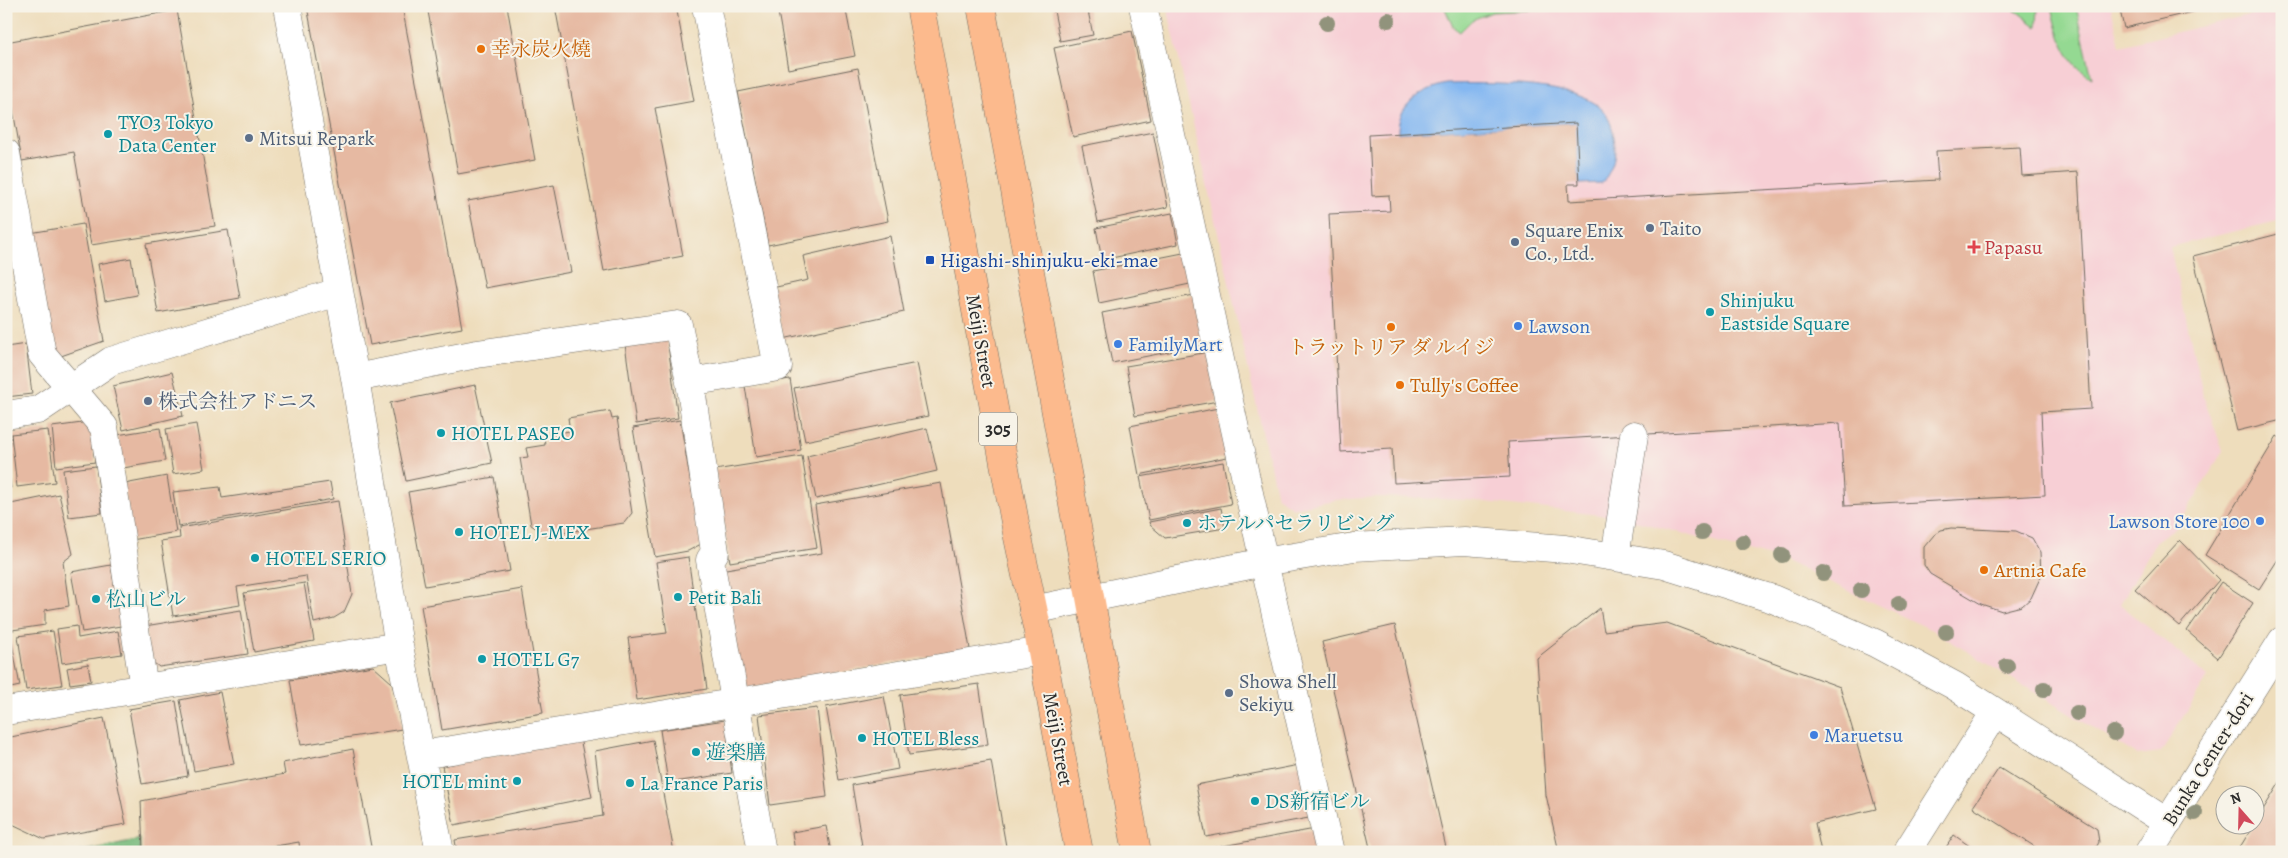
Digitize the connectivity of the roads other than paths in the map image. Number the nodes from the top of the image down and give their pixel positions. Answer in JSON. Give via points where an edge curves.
{"nodes":[{"id":1,"x":287,"y":6,"type":"edge"},
{"id":2,"x":706,"y":6,"type":"edge"},
{"id":3,"x":920,"y":6,"type":"edge"},
{"id":4,"x":981,"y":6,"type":"edge"},
{"id":5,"x":1143,"y":6,"type":"edge"},
{"id":6,"x":6,"y":153,"type":"edge"},
{"id":7,"x":338,"y":292,"type":"junction"},
{"id":8,"x":356,"y":378,"type":"junction"},
{"id":9,"x":690,"y":382,"type":"junction"},
{"id":10,"x":72,"y":388,"type":"junction"},
{"id":11,"x":6,"y":415,"type":"edge"},
{"id":12,"x":1634,"y":435,"type":"dead end"},
{"id":13,"x":1615,"y":557,"type":"junction"},
{"id":14,"x":1264,"y":562,"type":"junction"},
{"id":15,"x":1089,"y":599,"type":"junction"},
{"id":16,"x":1033,"y":610,"type":"junction"},
{"id":17,"x":2282,"y":641,"type":"edge"},
{"id":18,"x":400,"y":646,"type":"junction"},
{"id":19,"x":1042,"y":651,"type":"junction"},
{"id":20,"x":144,"y":688,"type":"junction"},
{"id":21,"x":734,"y":703,"type":"junction"},
{"id":22,"x":6,"y":711,"type":"edge"},
{"id":23,"x":1995,"y":712,"type":"junction"},
{"id":24,"x":422,"y":755,"type":"junction"},
{"id":25,"x":2168,"y":822,"type":"junction"},
{"id":26,"x":440,"y":852,"type":"edge"},
{"id":27,"x":762,"y":852,"type":"edge"},
{"id":28,"x":1079,"y":852,"type":"edge"},
{"id":29,"x":1137,"y":852,"type":"edge"},
{"id":30,"x":1330,"y":852,"type":"edge"},
{"id":31,"x":1907,"y":852,"type":"edge"},
{"id":32,"x":2150,"y":852,"type":"edge"}],
"edges":[{"from":1,"to":7,"type":"street"},
{"from":2,"to":9,"type":"street","via":[[778,367]]},
{"from":3,"to":16,"type":"main road","name":"Meiji Street","number":"305"},
{"from":4,"to":15,"type":"main road"},
{"from":5,"to":14,"type":"street"},
{"from":6,"to":10,"type":"street","via":[[42,354]]},
{"from":7,"to":8,"type":"street"},
{"from":7,"to":10,"type":"street","via":[[111,361]]},
{"from":8,"to":9,"type":"street","via":[[477,354],[678,325]]},
{"from":8,"to":18,"type":"street"},
{"from":9,"to":21,"type":"street","via":[[715,552],[710,560]]},
{"from":10,"to":11,"type":"street","via":[[38,410]]},
{"from":10,"to":20,"type":"street","via":[[104,427]]},
{"from":12,"to":13,"type":"street"},
{"from":13,"to":14,"type":"street","via":[[1565,549],[1464,541],[1354,547]]},
{"from":13,"to":23,"type":"street","via":[[1664,565],[1773,599],[1874,643],[1955,686]]},
{"from":14,"to":15,"type":"street"},
{"from":14,"to":30,"type":"street"},
{"from":15,"to":16,"type":"street"},
{"from":15,"to":29,"type":"main road"},
{"from":16,"to":19,"type":"main road","name":"Meiji Street","number":"305"},
{"from":17,"to":25,"type":"street","name":"Bunka Center-dori"},
{"from":18,"to":20,"type":"street"},
{"from":18,"to":24,"type":"street"},
{"from":19,"to":21,"type":"street"},
{"from":19,"to":28,"type":"main road","name":"Meiji Street","number":"305"},
{"from":20,"to":22,"type":"street"},
{"from":21,"to":24,"type":"street"},
{"from":21,"to":27,"type":"street"},
{"from":23,"to":25,"type":"street"},
{"from":23,"to":31,"type":"street"},
{"from":24,"to":26,"type":"street"},
{"from":25,"to":32,"type":"street","name":"Bunka Center-dori"}]}
